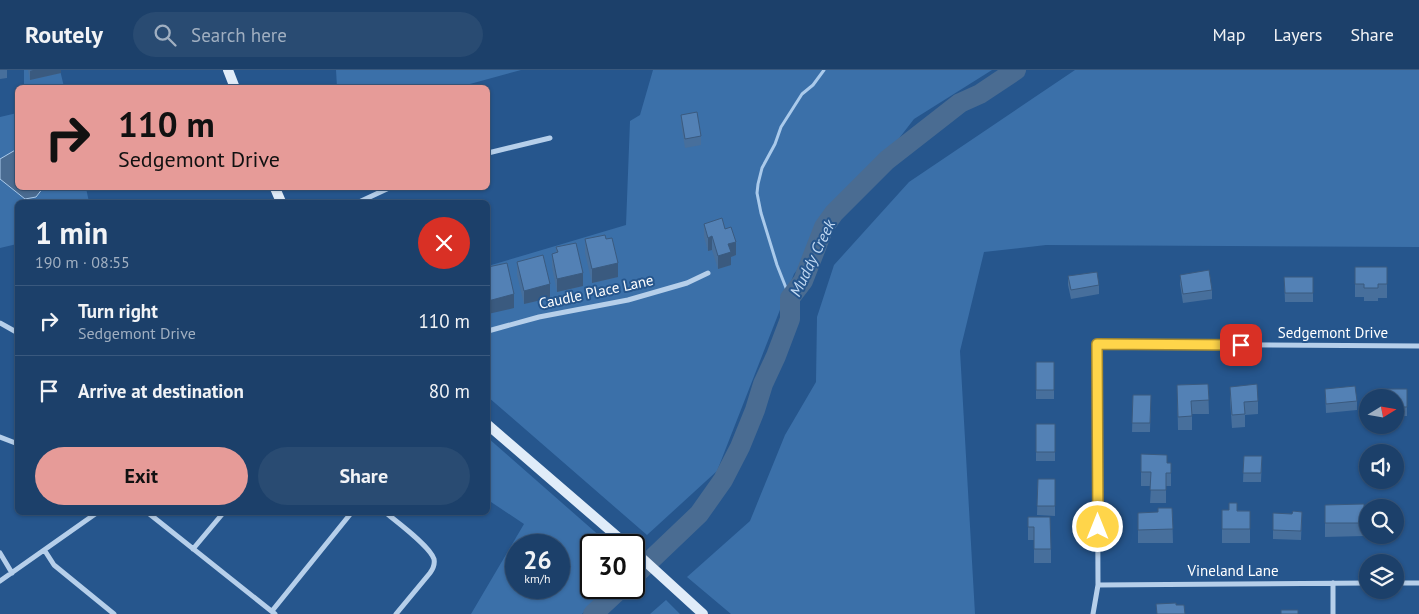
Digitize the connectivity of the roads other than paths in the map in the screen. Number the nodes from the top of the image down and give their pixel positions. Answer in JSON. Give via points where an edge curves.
{"nodes":[{"id":1,"x":228,"y":70,"type":"edge"},
{"id":2,"x":234,"y":85,"type":"edge"},
{"id":3,"x":550,"y":138,"type":"dead end"},
{"id":4,"x":490,"y":153,"type":"edge"},
{"id":5,"x":385,"y":190,"type":"edge"},
{"id":6,"x":363,"y":200,"type":"edge"},
{"id":7,"x":708,"y":273,"type":"dead end"},
{"id":8,"x":0,"y":323,"type":"edge"},
{"id":9,"x":15,"y":331,"type":"edge"},
{"id":10,"x":490,"y":331,"type":"edge"},
{"id":11,"x":1419,"y":346,"type":"edge"},
{"id":12,"x":490,"y":427,"type":"edge"},
{"id":13,"x":0,"y":437,"type":"edge"},
{"id":14,"x":15,"y":443,"type":"edge"},
{"id":15,"x":94,"y":515,"type":"edge"},
{"id":16,"x":151,"y":515,"type":"edge"},
{"id":17,"x":221,"y":515,"type":"edge"},
{"id":18,"x":350,"y":515,"type":"edge"},
{"id":19,"x":388,"y":515,"type":"edge"},
{"id":20,"x":614,"y":534,"type":"edge"},
{"id":21,"x":193,"y":549,"type":"junction"},
{"id":22,"x":45,"y":551,"type":"junction"},
{"id":23,"x":0,"y":553,"type":"edge"},
{"id":24,"x":645,"y":561,"type":"edge"},
{"id":25,"x":12,"y":573,"type":"junction"},
{"id":26,"x":0,"y":581,"type":"edge"},
{"id":27,"x":1333,"y":583,"type":"junction"},
{"id":28,"x":1359,"y":583,"type":"edge"},
{"id":29,"x":1404,"y":583,"type":"edge"},
{"id":30,"x":1419,"y":583,"type":"edge"},
{"id":31,"x":1098,"y":585,"type":"junction"},
{"id":32,"x":273,"y":613,"type":"edge"},
{"id":33,"x":114,"y":614,"type":"edge"},
{"id":34,"x":396,"y":614,"type":"edge"},
{"id":35,"x":703,"y":614,"type":"edge"},
{"id":36,"x":1093,"y":614,"type":"edge"},
{"id":37,"x":1333,"y":614,"type":"edge"}],
"edges":[{"from":1,"to":2,"type":"main road"},
{"from":3,"to":4,"type":"street"},
{"from":5,"to":6,"type":"street"},
{"from":7,"to":10,"type":"street","name":"Caudle Place Lane","via":[[628,300],[539,317]]},
{"from":8,"to":9,"type":"street"},
{"from":11,"to":31,"type":"street","name":"Sedgemont Drive","via":[[1097,344]]},
{"from":12,"to":20,"type":"main road"},
{"from":13,"to":14,"type":"street"},
{"from":15,"to":22,"type":"street"},
{"from":16,"to":21,"type":"street"},
{"from":17,"to":21,"type":"street"},
{"from":18,"to":32,"type":"street"},
{"from":19,"to":34,"type":"street","via":[[434,557],[434,568]]},
{"from":21,"to":32,"type":"street"},
{"from":22,"to":25,"type":"street"},
{"from":22,"to":33,"type":"street","via":[[54,565]]},
{"from":23,"to":25,"type":"street"},
{"from":24,"to":35,"type":"main road"},
{"from":25,"to":26,"type":"street"},
{"from":27,"to":28,"type":"street","name":"Vineland Lane"},
{"from":27,"to":31,"type":"street","name":"Vineland Lane"},
{"from":27,"to":37,"type":"street"},
{"from":29,"to":30,"type":"street"},
{"from":31,"to":36,"type":"street","name":"Sedgemont Drive"}]}
